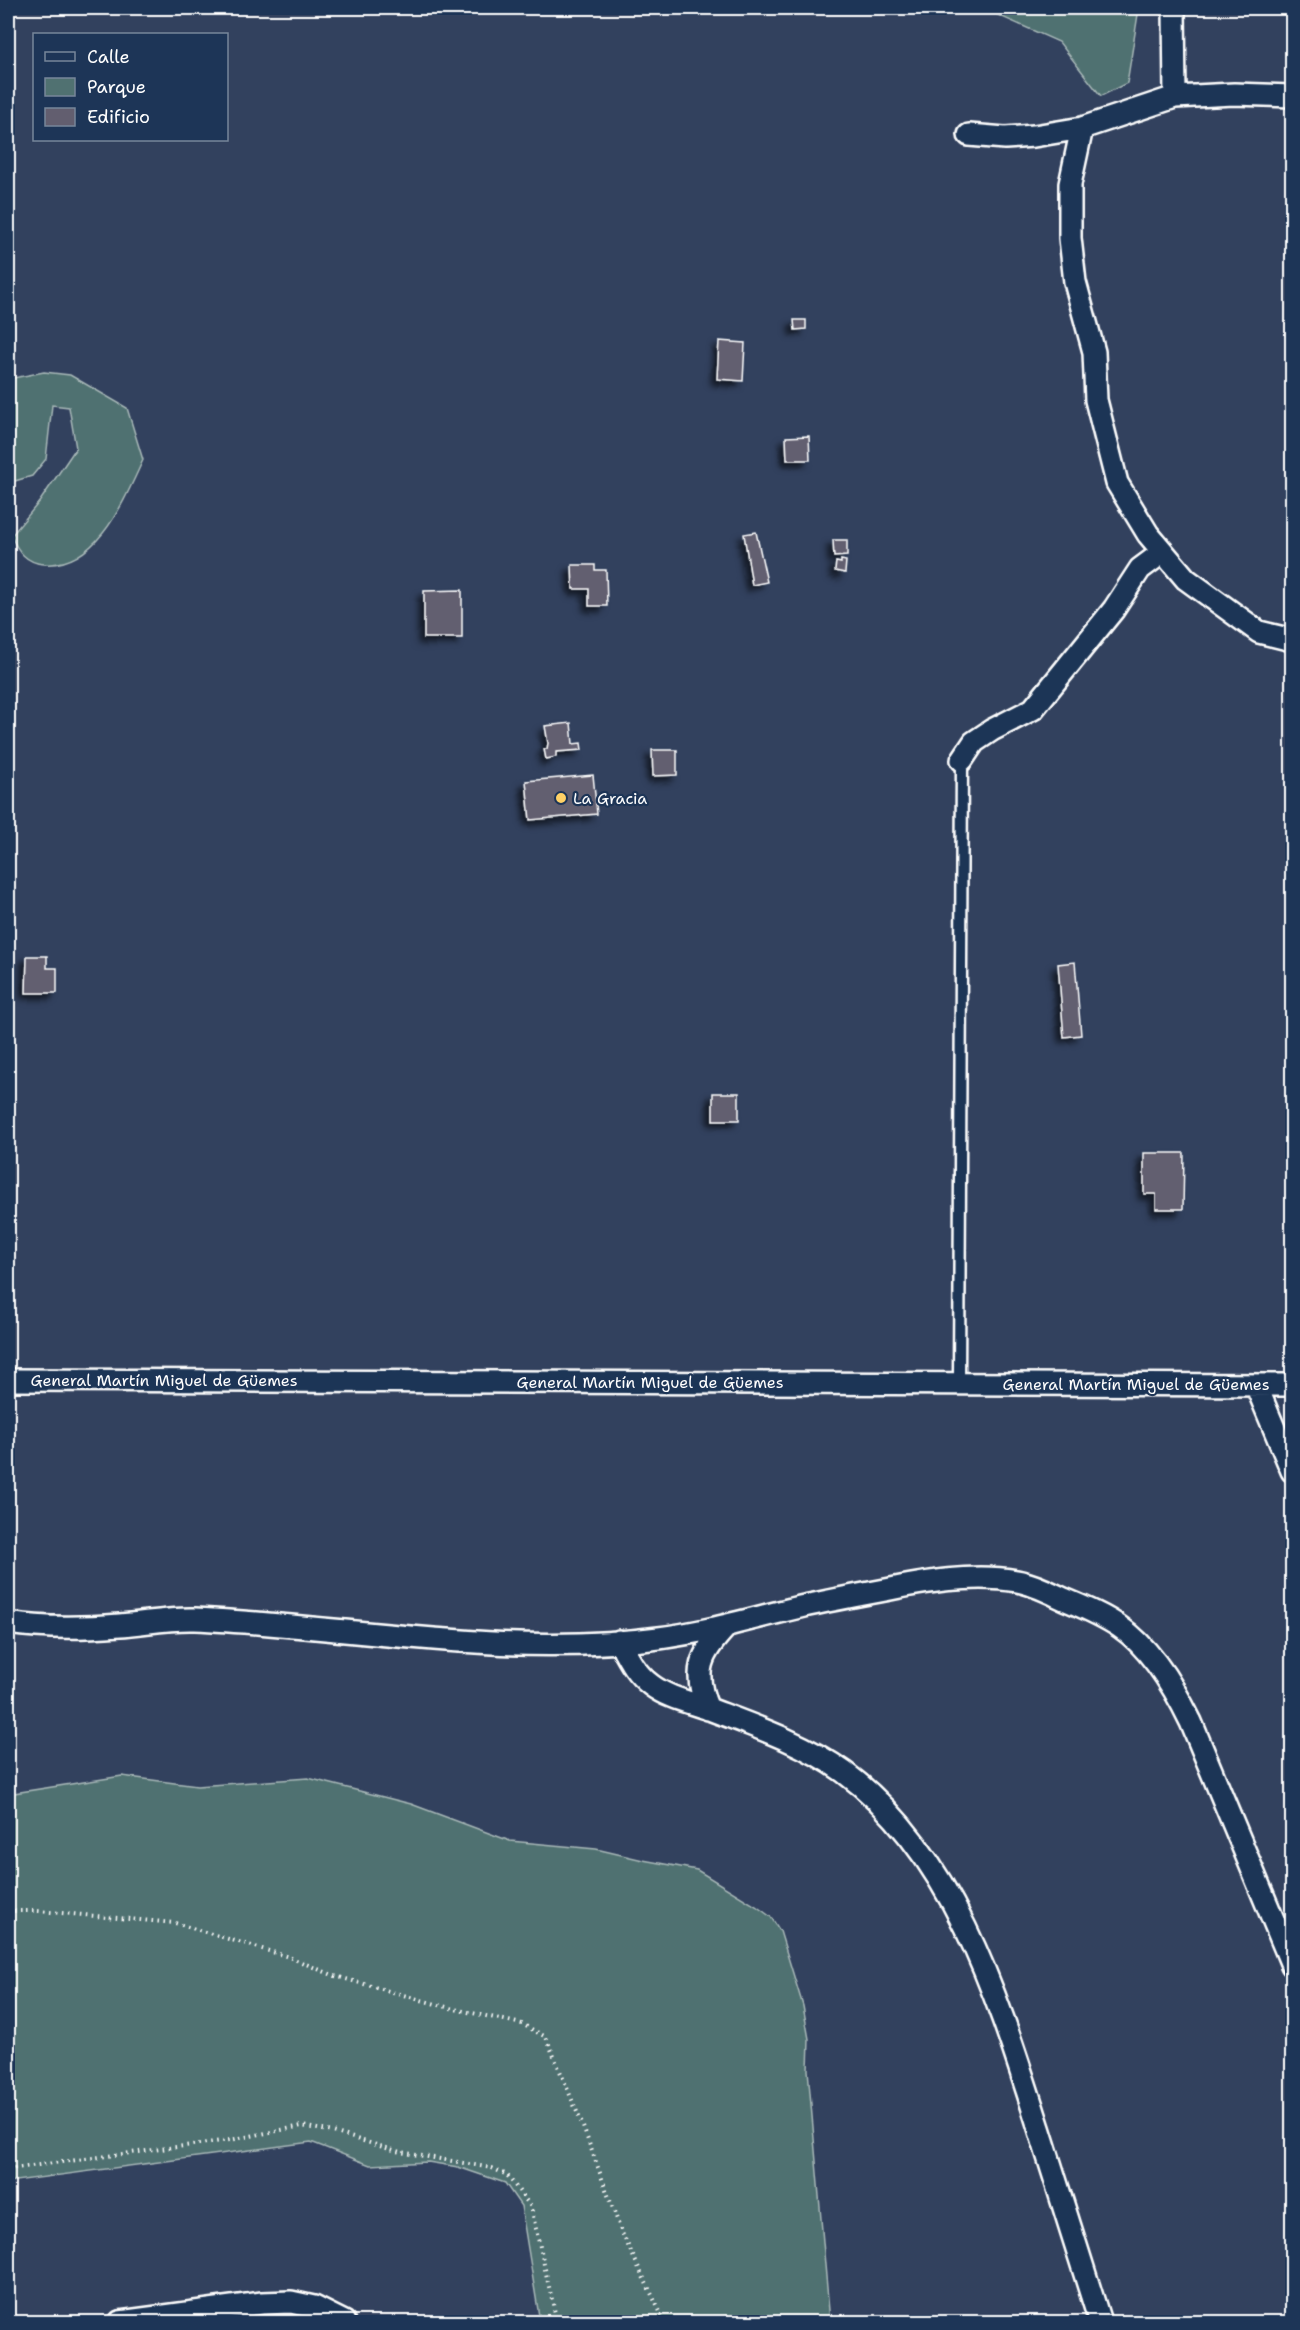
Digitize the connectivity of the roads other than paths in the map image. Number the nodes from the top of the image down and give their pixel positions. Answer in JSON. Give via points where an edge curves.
{"nodes":[{"id":1,"x":1174,"y":8,"type":"edge"},
{"id":2,"x":1293,"y":96,"type":"edge"},
{"id":3,"x":1175,"y":97,"type":"junction"},
{"id":4,"x":1082,"y":128,"type":"junction"},
{"id":5,"x":969,"y":135,"type":"dead end"},
{"id":6,"x":1163,"y":552,"type":"junction"},
{"id":7,"x":1293,"y":640,"type":"edge"},
{"id":8,"x":962,"y":760,"type":"joint"},
{"id":9,"x":8,"y":1380,"type":"edge"},
{"id":10,"x":959,"y":1383,"type":"junction"},
{"id":11,"x":1256,"y":1385,"type":"junction"},
{"id":12,"x":1293,"y":1385,"type":"edge"},
{"id":13,"x":1293,"y":1471,"type":"edge"},
{"id":14,"x":8,"y":1623,"type":"edge"},
{"id":15,"x":727,"y":1626,"type":"junction"},
{"id":16,"x":619,"y":1641,"type":"junction"},
{"id":17,"x":708,"y":1709,"type":"junction"},
{"id":18,"x":1293,"y":1965,"type":"edge"},
{"id":19,"x":120,"y":2322,"type":"edge"},
{"id":20,"x":344,"y":2322,"type":"edge"},
{"id":21,"x":1100,"y":2322,"type":"edge"}],
"edges":[{"from":1,"to":3,"type":"street"},
{"from":2,"to":3,"type":"street"},
{"from":3,"to":4,"type":"street"},
{"from":4,"to":5,"type":"street","via":[[1005,138]]},
{"from":4,"to":6,"type":"street","via":[[1070,184],[1070,238],[1075,282],[1094,352],[1096,400],[1117,483]]},
{"from":6,"to":7,"type":"street","via":[[1186,579],[1259,632]]},
{"from":6,"to":8,"type":"street","via":[[1140,568],[1114,609],[1033,709],[974,742]]},
{"from":8,"to":10,"type":"lane"},
{"from":9,"to":10,"type":"street","name":"General Martín Miguel de Güemes"},
{"from":10,"to":11,"type":"street","name":"General Martín Miguel de Güemes"},
{"from":11,"to":12,"type":"street","name":"General Martín Miguel de Güemes"},
{"from":11,"to":13,"type":"street"},
{"from":14,"to":16,"type":"street","via":[[93,1627],[190,1619],[461,1641]]},
{"from":15,"to":16,"type":"street","via":[[657,1639]]},
{"from":15,"to":17,"type":"street","via":[[712,1641],[700,1666],[698,1680]]},
{"from":15,"to":18,"type":"street","via":[[799,1607],[959,1579],[1008,1580],[1032,1585],[1122,1627],[1154,1661],[1186,1711]]},
{"from":16,"to":17,"type":"street","via":[[633,1668],[651,1685],[673,1698]]},
{"from":17,"to":21,"type":"street","via":[[766,1731],[843,1771],[875,1797],[902,1828],[941,1884],[987,1975],[1007,2029]]},
{"from":19,"to":20,"type":"street","via":[[291,2302],[314,2307]]}]}
